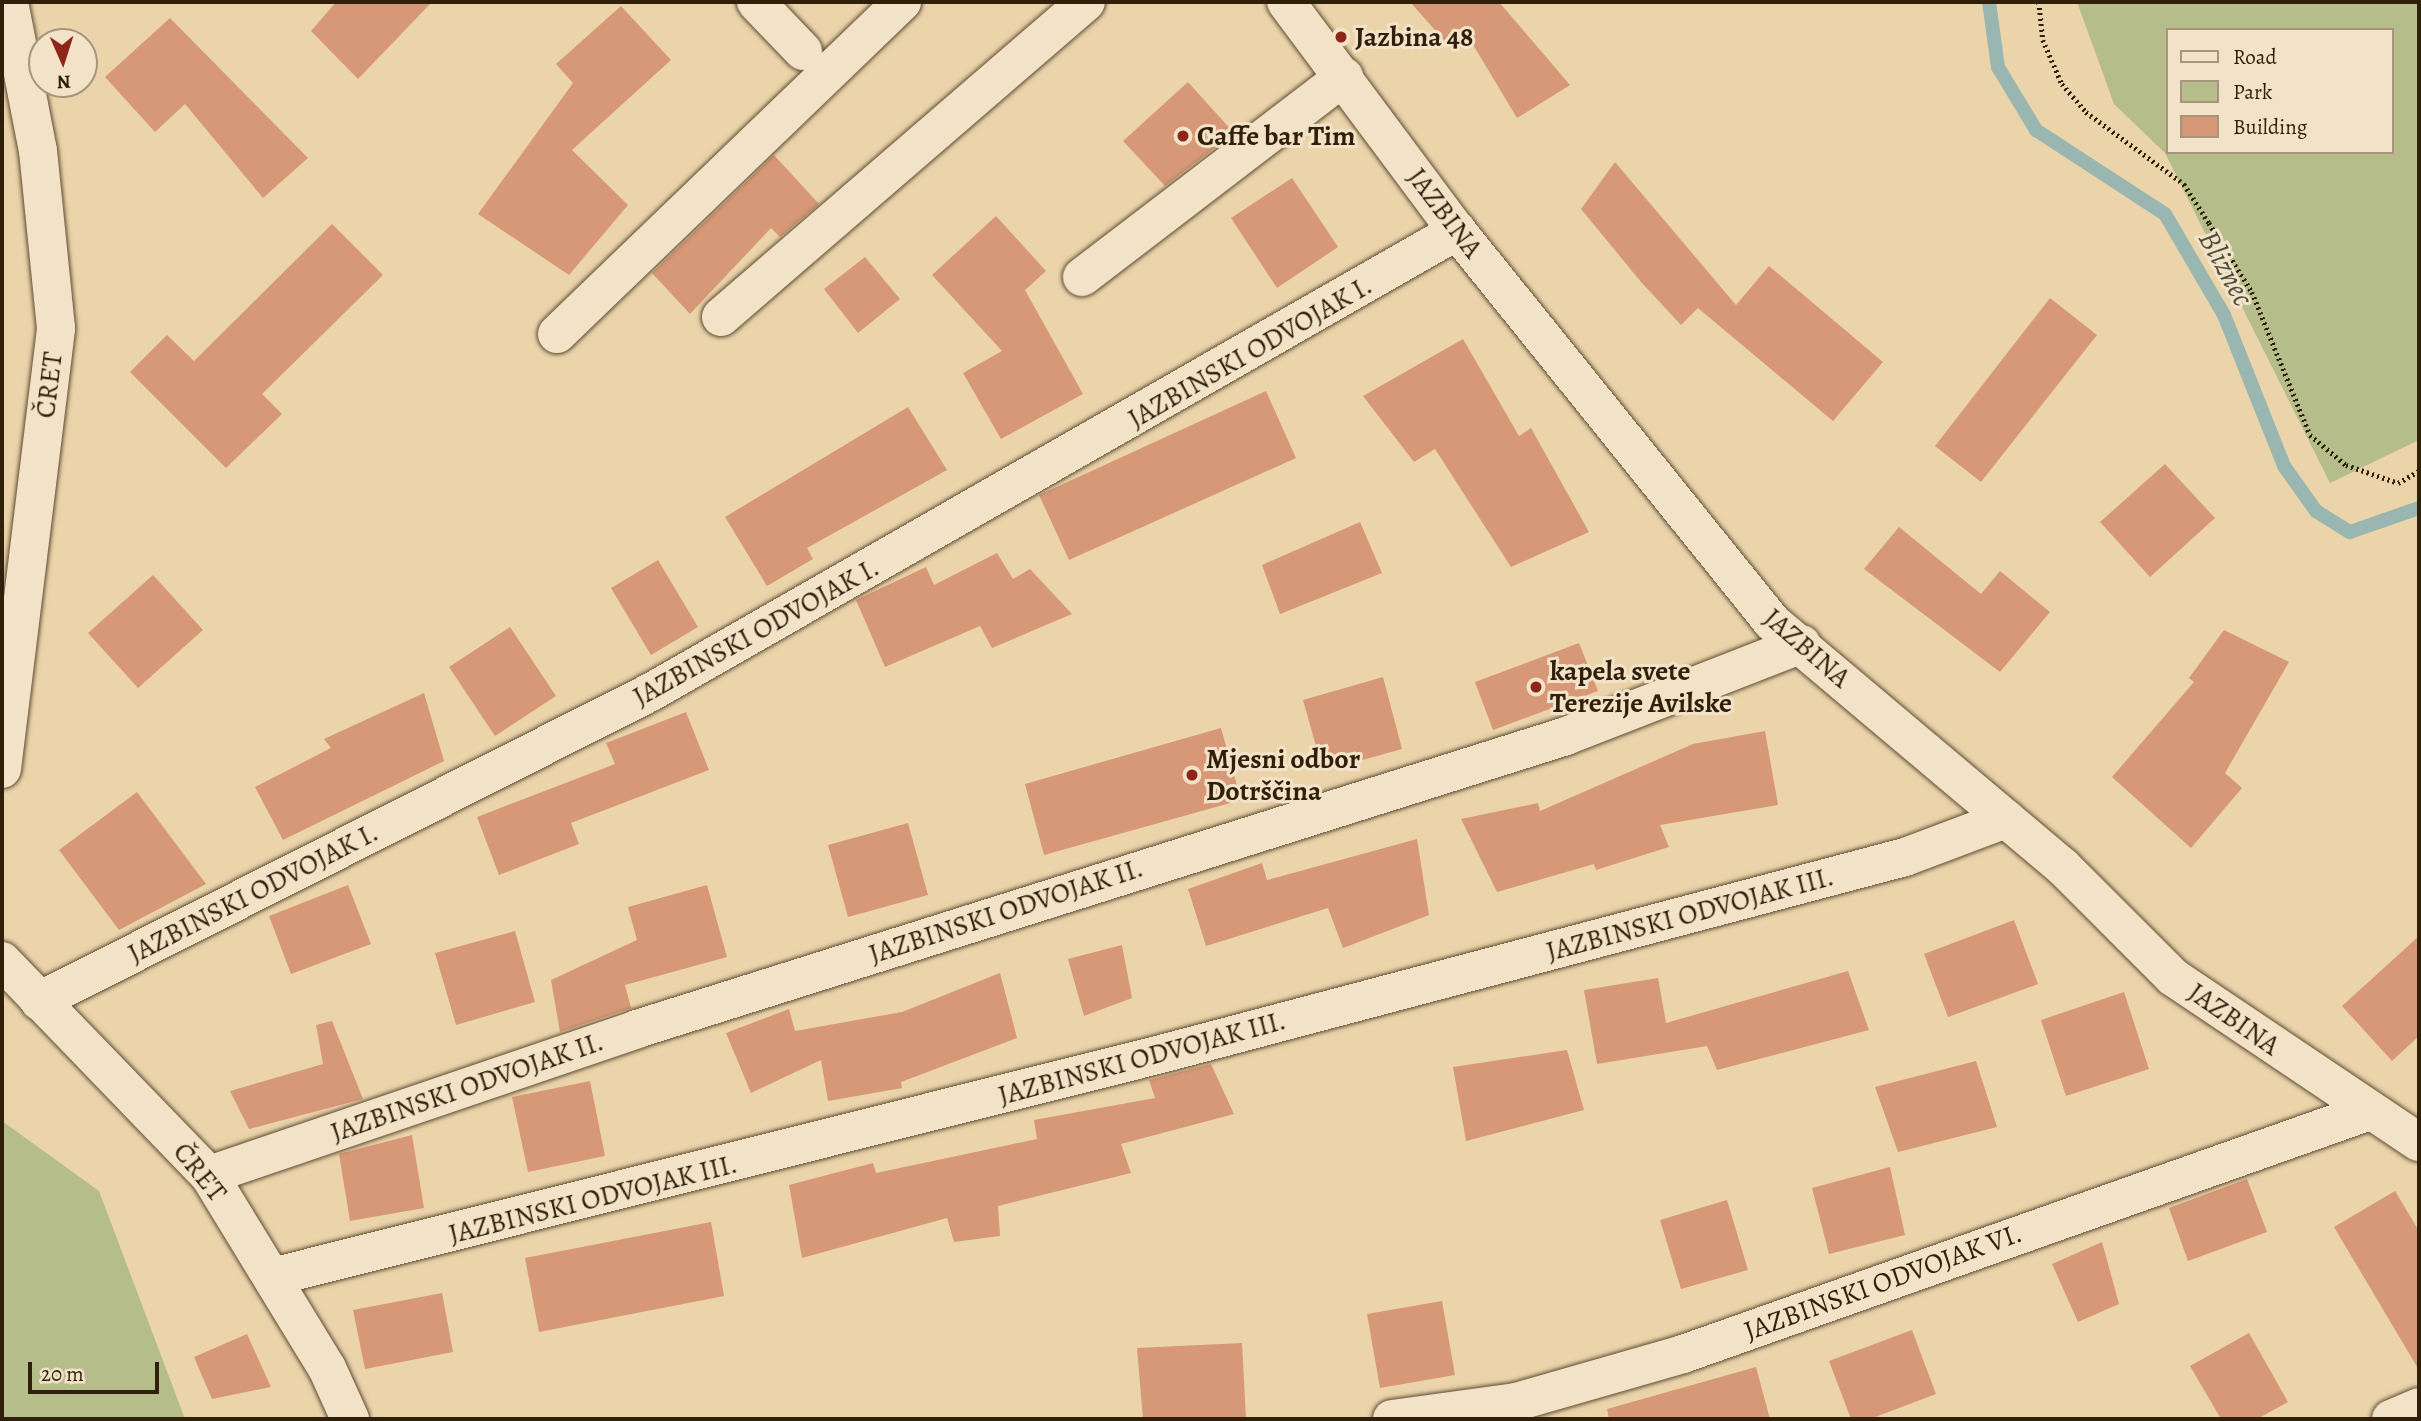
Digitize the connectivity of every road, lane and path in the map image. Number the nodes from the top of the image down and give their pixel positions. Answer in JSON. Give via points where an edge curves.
{"nodes":[{"id":1,"x":9,"y":2,"type":"edge"},
{"id":2,"x":756,"y":2,"type":"edge"},
{"id":3,"x":902,"y":2,"type":"edge"},
{"id":4,"x":1086,"y":2,"type":"edge"},
{"id":5,"x":1286,"y":2,"type":"edge"},
{"id":6,"x":2039,"y":2,"type":"edge"},
{"id":7,"x":803,"y":51,"type":"dead end"},
{"id":8,"x":1345,"y":77,"type":"junction"},
{"id":9,"x":1457,"y":232,"type":"junction"},
{"id":10,"x":1082,"y":277,"type":"dead end"},
{"id":11,"x":721,"y":317,"type":"dead end"},
{"id":12,"x":557,"y":334,"type":"dead end"},
{"id":13,"x":2419,"y":471,"type":"edge"},
{"id":14,"x":1802,"y":645,"type":"junction"},
{"id":15,"x":2,"y":769,"type":"edge"},
{"id":16,"x":2006,"y":819,"type":"junction"},
{"id":17,"x":2,"y":961,"type":"edge"},
{"id":18,"x":39,"y":1001,"type":"junction"},
{"id":19,"x":2367,"y":1112,"type":"junction"},
{"id":20,"x":2419,"y":1142,"type":"edge"},
{"id":21,"x":209,"y":1175,"type":"junction"},
{"id":22,"x":272,"y":1277,"type":"junction"},
{"id":23,"x":2419,"y":1407,"type":"edge"},
{"id":24,"x":350,"y":1419,"type":"edge"},
{"id":25,"x":1392,"y":1419,"type":"edge"},
{"id":26,"x":2391,"y":1419,"type":"edge"}],
"edges":[{"from":1,"to":15,"type":"street","name":"ČRET","via":[[37,151],[56,328]]},
{"from":2,"to":7,"type":"street"},
{"from":3,"to":12,"type":"street"},
{"from":4,"to":11,"type":"street"},
{"from":5,"to":8,"type":"street","name":"JAZBINA"},
{"from":6,"to":13,"type":"path","via":[[2043,40],[2062,84],[2086,112],[2184,184],[2209,223],[2252,292],[2310,435],[2346,466],[2398,483]]},
{"from":8,"to":9,"type":"street","name":"JAZBINA"},
{"from":8,"to":10,"type":"street"},
{"from":9,"to":14,"type":"street","name":"JAZBINA","via":[[1772,622]]},
{"from":9,"to":18,"type":"street","name":"JAZBINSKI ODVOJAK I.","via":[[650,692]]},
{"from":14,"to":16,"type":"street","name":"JAZBINA"},
{"from":14,"to":21,"type":"street","name":"JAZBINSKI ODVOJAK II.","via":[[1566,736],[636,1029]]},
{"from":16,"to":19,"type":"street","name":"JAZBINA","via":[[2173,977]]},
{"from":16,"to":22,"type":"street","name":"JAZBINSKI ODVOJAK III.","via":[[1905,857],[1161,1054]]},
{"from":17,"to":18,"type":"street","name":"ČRET"},
{"from":18,"to":21,"type":"street","name":"ČRET"},
{"from":19,"to":20,"type":"street","name":"JAZBINA"},
{"from":19,"to":25,"type":"street","name":"JAZBINSKI ODVOJAK VI.","via":[[1682,1354],[1516,1402]]},
{"from":21,"to":22,"type":"street","name":"ČRET"},
{"from":22,"to":24,"type":"street","name":"ČRET","via":[[327,1368]]},
{"from":23,"to":26,"type":"street"}]}
